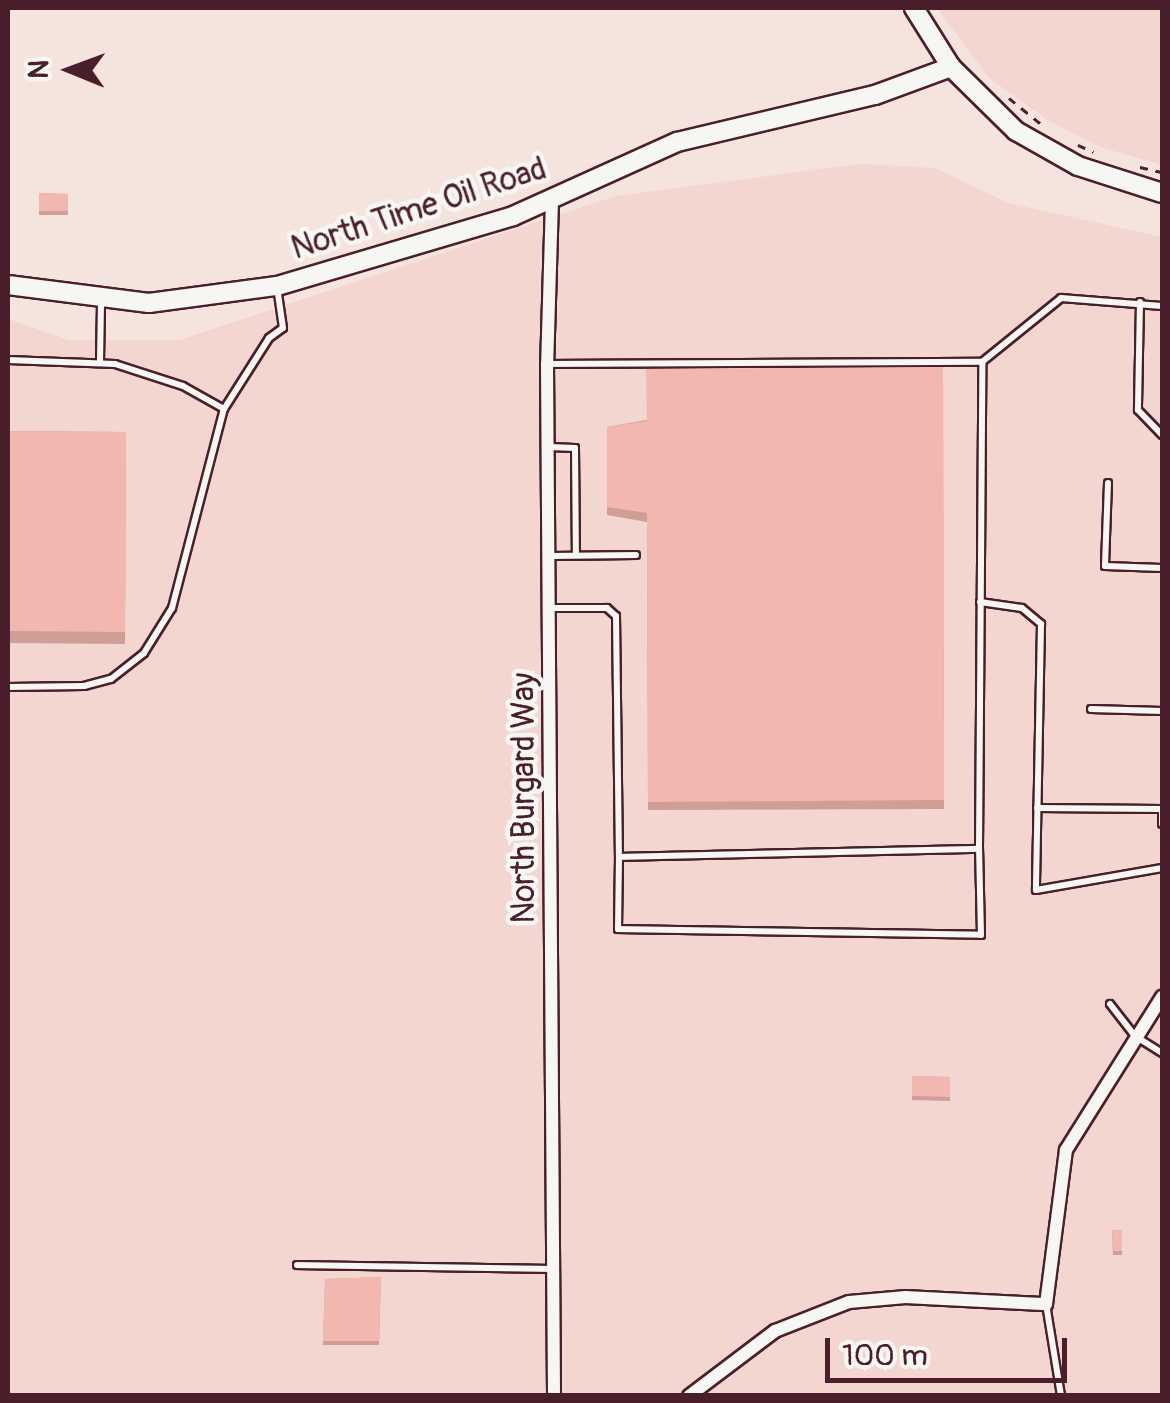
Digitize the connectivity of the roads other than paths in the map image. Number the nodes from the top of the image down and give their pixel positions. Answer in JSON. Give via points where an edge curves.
{"nodes":[{"id":1,"x":914,"y":8,"type":"edge"},
{"id":2,"x":951,"y":68,"type":"junction"},
{"id":3,"x":1162,"y":193,"type":"edge"},
{"id":4,"x":552,"y":200,"type":"junction"},
{"id":5,"x":8,"y":285,"type":"edge"},
{"id":6,"x":277,"y":286,"type":"junction"},
{"id":7,"x":100,"y":301,"type":"junction"},
{"id":8,"x":1140,"y":302,"type":"junction"},
{"id":9,"x":1162,"y":306,"type":"edge"},
{"id":10,"x":8,"y":360,"type":"edge"},
{"id":11,"x":100,"y":362,"type":"junction"},
{"id":12,"x":982,"y":362,"type":"junction"},
{"id":13,"x":547,"y":364,"type":"junction"},
{"id":14,"x":224,"y":409,"type":"junction"},
{"id":15,"x":1162,"y":436,"type":"edge"},
{"id":16,"x":548,"y":446,"type":"junction"},
{"id":17,"x":1108,"y":484,"type":"dead end"},
{"id":18,"x":636,"y":554,"type":"dead end"},
{"id":19,"x":576,"y":555,"type":"junction"},
{"id":20,"x":550,"y":556,"type":"junction"},
{"id":21,"x":1162,"y":568,"type":"edge"},
{"id":22,"x":980,"y":602,"type":"junction"},
{"id":23,"x":550,"y":608,"type":"junction"},
{"id":24,"x":8,"y":687,"type":"edge"},
{"id":25,"x":1091,"y":709,"type":"dead end"},
{"id":26,"x":1162,"y":711,"type":"edge"},
{"id":27,"x":1037,"y":808,"type":"junction"},
{"id":28,"x":1162,"y":824,"type":"edge"},
{"id":29,"x":979,"y":849,"type":"junction"},
{"id":30,"x":619,"y":857,"type":"junction"},
{"id":31,"x":1162,"y":868,"type":"edge"},
{"id":32,"x":1162,"y":997,"type":"edge"},
{"id":33,"x":1110,"y":1004,"type":"dead end"},
{"id":34,"x":1135,"y":1036,"type":"junction"},
{"id":35,"x":1162,"y":1053,"type":"edge"},
{"id":36,"x":298,"y":1265,"type":"dead end"},
{"id":37,"x":551,"y":1269,"type":"junction"},
{"id":38,"x":1046,"y":1304,"type":"junction"},
{"id":39,"x":554,"y":1396,"type":"edge"},
{"id":40,"x":689,"y":1396,"type":"edge"},
{"id":41,"x":1060,"y":1396,"type":"edge"}],
"edges":[{"from":1,"to":2,"type":"street"},
{"from":2,"to":3,"type":"street","via":[[1033,143],[1078,166]]},
{"from":2,"to":4,"type":"street","name":"North Time Oil Road","via":[[874,94],[677,142]]},
{"from":4,"to":6,"type":"street","name":"North Time Oil Road","via":[[478,229]]},
{"from":4,"to":13,"type":"street","name":"North Burgard Way"},
{"from":5,"to":7,"type":"street","name":"North Time Oil Road"},
{"from":6,"to":7,"type":"street","name":"North Time Oil Road","via":[[188,301]]},
{"from":6,"to":14,"type":"lane","via":[[283,328],[269,338]]},
{"from":7,"to":11,"type":"lane"},
{"from":8,"to":9,"type":"lane"},
{"from":8,"to":12,"type":"lane","via":[[1061,298]]},
{"from":8,"to":15,"type":"lane","via":[[1138,410]]},
{"from":10,"to":11,"type":"lane"},
{"from":11,"to":14,"type":"lane","via":[[152,374]]},
{"from":12,"to":13,"type":"lane"},
{"from":12,"to":22,"type":"lane"},
{"from":13,"to":16,"type":"street","name":"North Burgard Way"},
{"from":14,"to":24,"type":"lane","via":[[172,608],[144,653],[129,669],[97,683]]},
{"from":16,"to":19,"type":"lane","via":[[575,448]]},
{"from":16,"to":20,"type":"street","name":"North Burgard Way"},
{"from":17,"to":21,"type":"lane","via":[[1106,566]]},
{"from":18,"to":19,"type":"lane"},
{"from":19,"to":20,"type":"lane"},
{"from":20,"to":23,"type":"street","name":"North Burgard Way"},
{"from":22,"to":27,"type":"lane","via":[[1022,608],[1041,624]]},
{"from":22,"to":29,"type":"lane"},
{"from":23,"to":30,"type":"lane","via":[[607,608],[616,616]]},
{"from":23,"to":37,"type":"street","name":"North Burgard Way"},
{"from":25,"to":26,"type":"lane"},
{"from":27,"to":28,"type":"lane","via":[[1162,809]]},
{"from":27,"to":31,"type":"lane","via":[[1036,890]]},
{"from":29,"to":30,"type":"lane"},
{"from":29,"to":30,"type":"lane","via":[[981,935],[618,928]]},
{"from":32,"to":34,"type":"street"},
{"from":33,"to":34,"type":"lane"},
{"from":34,"to":35,"type":"lane"},
{"from":34,"to":38,"type":"street","via":[[1066,1150]]},
{"from":36,"to":37,"type":"lane"},
{"from":37,"to":39,"type":"street","name":"North Burgard Way"},
{"from":38,"to":40,"type":"street","via":[[849,1302],[775,1331]]},
{"from":38,"to":41,"type":"lane"}]}
